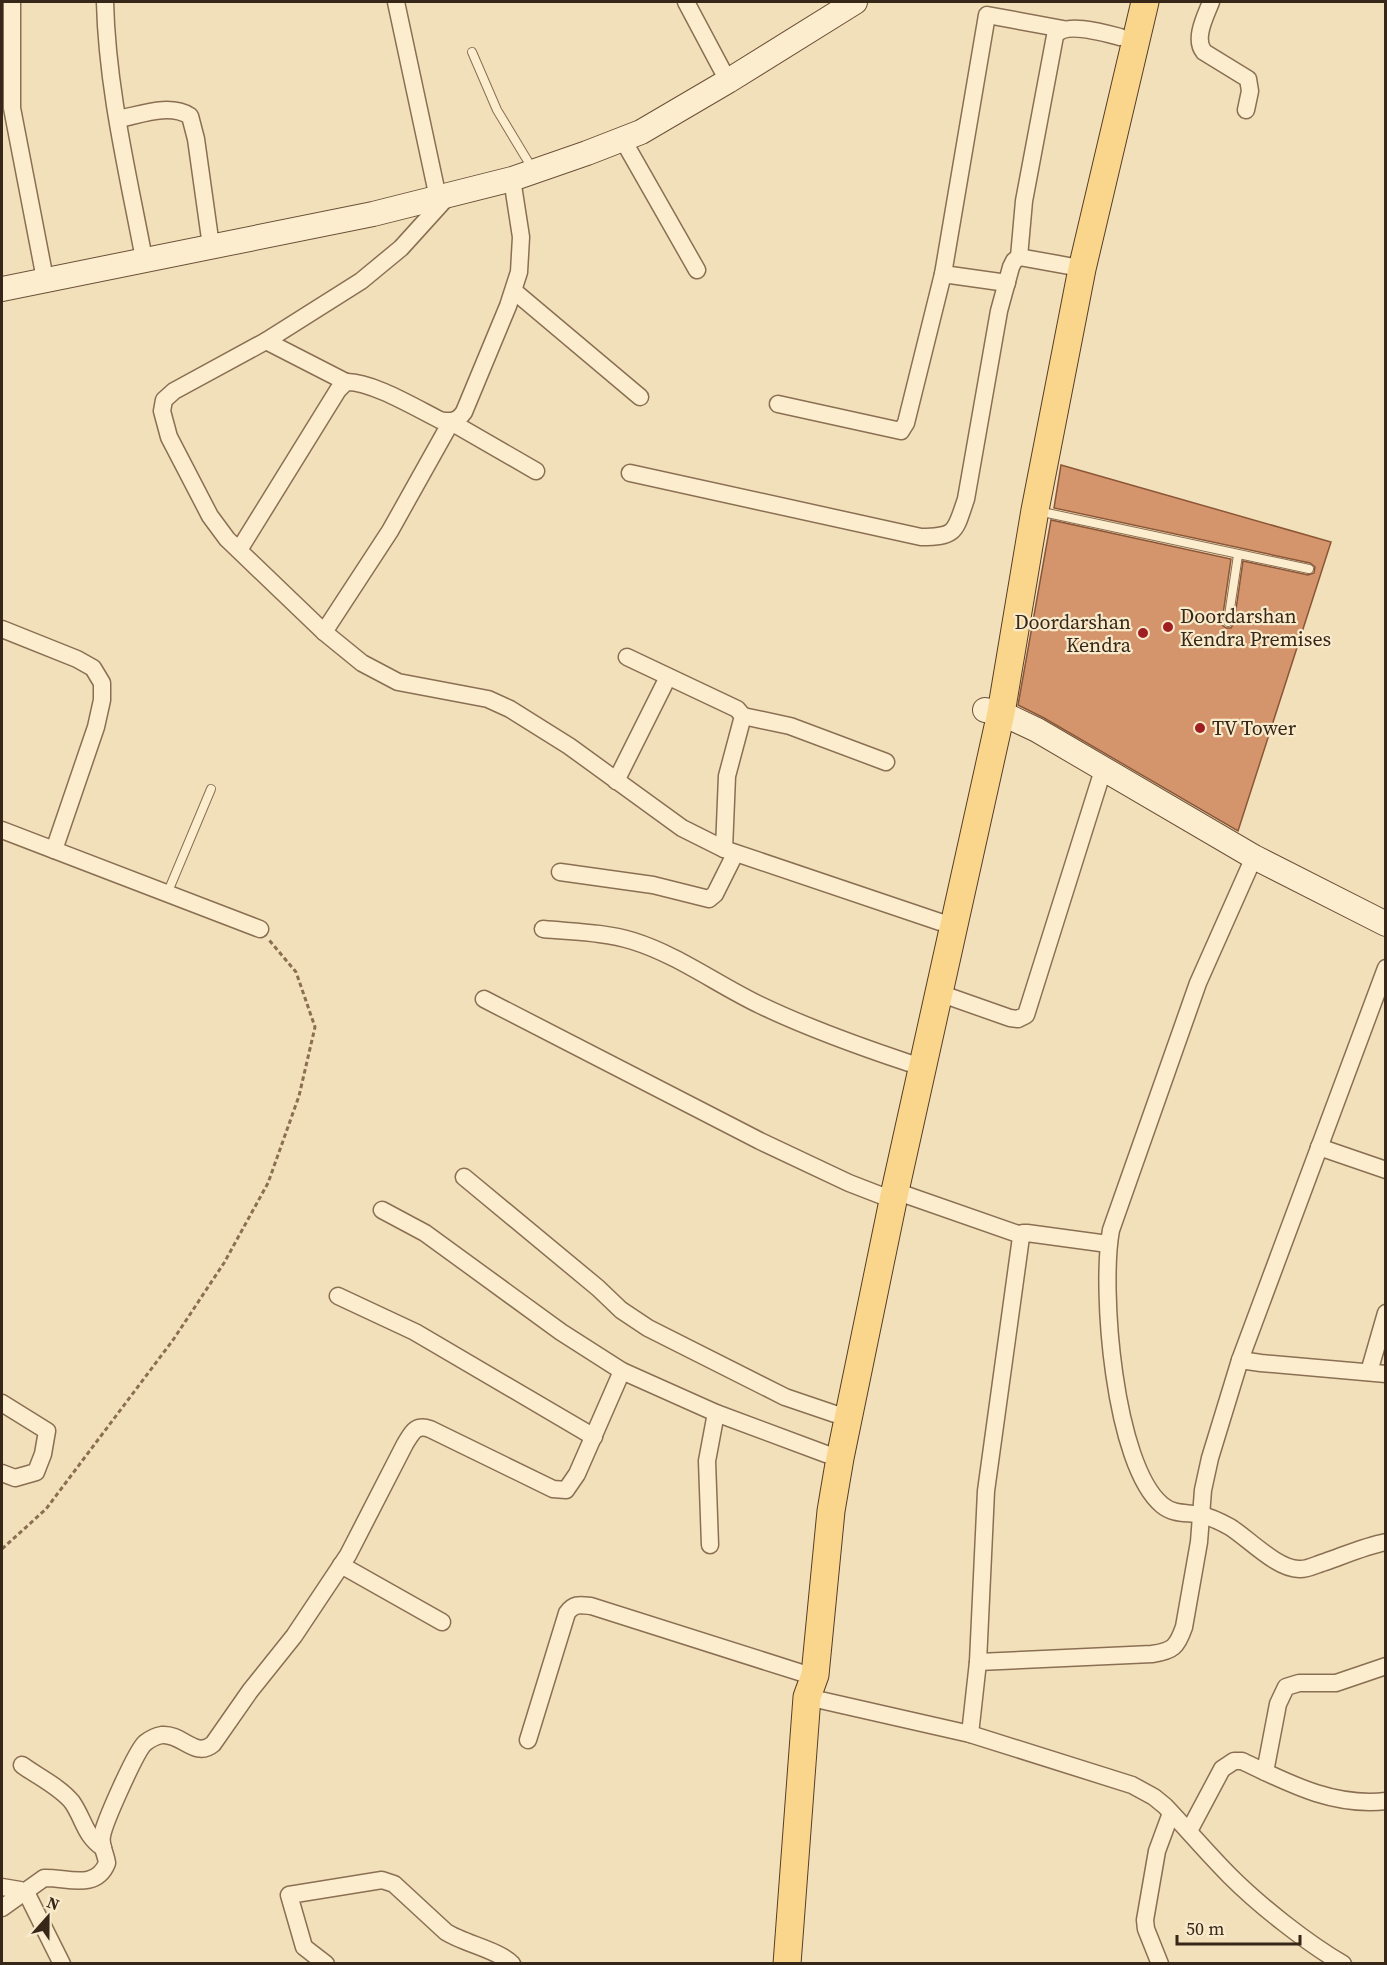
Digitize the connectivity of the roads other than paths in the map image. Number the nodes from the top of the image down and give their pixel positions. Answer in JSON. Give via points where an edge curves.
{"nodes":[{"id":1,"x":12,"y":2,"type":"edge"},
{"id":2,"x":105,"y":2,"type":"edge"},
{"id":3,"x":396,"y":2,"type":"edge"},
{"id":4,"x":687,"y":2,"type":"edge"},
{"id":5,"x":855,"y":2,"type":"edge"},
{"id":6,"x":1129,"y":2,"type":"edge"},
{"id":7,"x":1145,"y":2,"type":"edge"},
{"id":8,"x":1211,"y":2,"type":"edge"},
{"id":9,"x":1062,"y":29,"type":"junction"},
{"id":10,"x":1120,"y":37,"type":"junction"},
{"id":11,"x":472,"y":52,"type":"dead end"},
{"id":12,"x":728,"y":81,"type":"junction"},
{"id":13,"x":1246,"y":110,"type":"dead end"},
{"id":14,"x":118,"y":119,"type":"junction"},
{"id":15,"x":623,"y":140,"type":"junction"},
{"id":16,"x":523,"y":175,"type":"junction"},
{"id":17,"x":444,"y":196,"type":"junction"},
{"id":18,"x":211,"y":246,"type":"junction"},
{"id":19,"x":1019,"y":257,"type":"junction"},
{"id":20,"x":144,"y":259,"type":"junction"},
{"id":21,"x":1069,"y":266,"type":"junction"},
{"id":22,"x":697,"y":270,"type":"dead end"},
{"id":23,"x":943,"y":274,"type":"junction"},
{"id":24,"x":45,"y":279,"type":"junction"},
{"id":25,"x":1007,"y":283,"type":"junction"},
{"id":26,"x":2,"y":289,"type":"edge"},
{"id":27,"x":514,"y":291,"type":"junction"},
{"id":28,"x":266,"y":341,"type":"junction"},
{"id":29,"x":346,"y":382,"type":"junction"},
{"id":30,"x":640,"y":397,"type":"dead end"},
{"id":31,"x":778,"y":404,"type":"dead end"},
{"id":32,"x":451,"y":422,"type":"junction"},
{"id":33,"x":536,"y":471,"type":"dead end"},
{"id":34,"x":630,"y":473,"type":"dead end"},
{"id":35,"x":1035,"y":510,"type":"junction"},
{"id":36,"x":239,"y":550,"type":"junction"},
{"id":37,"x":1238,"y":555,"type":"junction"},
{"id":38,"x":1309,"y":569,"type":"dead end"},
{"id":39,"x":1228,"y":622,"type":"dead end"},
{"id":40,"x":2,"y":628,"type":"edge"},
{"id":41,"x":324,"y":632,"type":"junction"},
{"id":42,"x":627,"y":657,"type":"dead end"},
{"id":43,"x":668,"y":677,"type":"junction"},
{"id":44,"x":993,"y":711,"type":"junction"},
{"id":45,"x":744,"y":716,"type":"junction"},
{"id":46,"x":886,"y":762,"type":"dead end"},
{"id":47,"x":1103,"y":770,"type":"junction"},
{"id":48,"x":616,"y":781,"type":"junction"},
{"id":49,"x":211,"y":789,"type":"dead end"},
{"id":50,"x":2,"y":830,"type":"edge"},
{"id":51,"x":54,"y":850,"type":"junction"},
{"id":52,"x":729,"y":852,"type":"junction"},
{"id":53,"x":1254,"y":857,"type":"junction"},
{"id":54,"x":560,"y":872,"type":"dead end"},
{"id":55,"x":167,"y":894,"type":"junction"},
{"id":56,"x":940,"y":922,"type":"junction"},
{"id":57,"x":1386,"y":924,"type":"edge"},
{"id":58,"x":543,"y":929,"type":"dead end"},
{"id":59,"x":260,"y":930,"type":"road end"},
{"id":60,"x":1386,"y":968,"type":"edge"},
{"id":61,"x":939,"y":993,"type":"junction"},
{"id":62,"x":484,"y":999,"type":"dead end"},
{"id":63,"x":909,"y":1063,"type":"junction"},
{"id":64,"x":1319,"y":1147,"type":"junction"},
{"id":65,"x":1386,"y":1170,"type":"edge"},
{"id":66,"x":464,"y":1177,"type":"dead end"},
{"id":67,"x":887,"y":1193,"type":"junction"},
{"id":68,"x":382,"y":1210,"type":"dead end"},
{"id":69,"x":1021,"y":1235,"type":"junction"},
{"id":70,"x":1108,"y":1244,"type":"junction"},
{"id":71,"x":338,"y":1296,"type":"dead end"},
{"id":72,"x":1386,"y":1313,"type":"edge"},
{"id":73,"x":1240,"y":1360,"type":"junction"},
{"id":74,"x":622,"y":1371,"type":"junction"},
{"id":75,"x":1377,"y":1373,"type":"edge"},
{"id":76,"x":2,"y":1403,"type":"edge"},
{"id":77,"x":716,"y":1413,"type":"junction"},
{"id":78,"x":835,"y":1414,"type":"junction"},
{"id":79,"x":594,"y":1437,"type":"junction"},
{"id":80,"x":826,"y":1454,"type":"junction"},
{"id":81,"x":2,"y":1473,"type":"edge"},
{"id":82,"x":1200,"y":1515,"type":"junction"},
{"id":83,"x":1386,"y":1542,"type":"edge"},
{"id":84,"x":710,"y":1545,"type":"dead end"},
{"id":85,"x":342,"y":1565,"type":"junction"},
{"id":86,"x":442,"y":1622,"type":"dead end"},
{"id":87,"x":978,"y":1662,"type":"junction"},
{"id":88,"x":1386,"y":1666,"type":"edge"},
{"id":89,"x":804,"y":1685,"type":"junction"},
{"id":90,"x":970,"y":1734,"type":"junction"},
{"id":91,"x":528,"y":1740,"type":"dead end"},
{"id":92,"x":22,"y":1765,"type":"dead end"},
{"id":93,"x":1265,"y":1772,"type":"junction"},
{"id":94,"x":1386,"y":1801,"type":"edge"},
{"id":95,"x":1171,"y":1813,"type":"junction"},
{"id":96,"x":1190,"y":1831,"type":"junction"},
{"id":97,"x":103,"y":1848,"type":"junction"},
{"id":98,"x":2,"y":1887,"type":"edge"},
{"id":99,"x":26,"y":1892,"type":"junction"},
{"id":100,"x":2,"y":1908,"type":"edge"},
{"id":101,"x":62,"y":1964,"type":"edge"},
{"id":102,"x":326,"y":1964,"type":"edge"},
{"id":103,"x":512,"y":1964,"type":"edge"},
{"id":104,"x":787,"y":1964,"type":"edge"},
{"id":105,"x":1160,"y":1964,"type":"edge"},
{"id":106,"x":1343,"y":1964,"type":"edge"}],
"edges":[{"from":1,"to":24,"type":"street","via":[[12,108]]},
{"from":2,"to":14,"type":"street"},
{"from":3,"to":17,"type":"street"},
{"from":4,"to":12,"type":"street"},
{"from":5,"to":12,"type":"street"},
{"from":6,"to":10,"type":"main road"},
{"from":7,"to":35,"type":"main road","via":[[1082,269]]},
{"from":8,"to":13,"type":"street","via":[[1200,47],[1248,79]]},
{"from":9,"to":10,"type":"street","via":[[1084,29]]},
{"from":9,"to":19,"type":"street","via":[[1056,32],[1048,71],[1024,201]]},
{"from":9,"to":23,"type":"street","via":[[987,15]]},
{"from":10,"to":21,"type":"main road"},
{"from":11,"to":16,"type":"lane"},
{"from":12,"to":15,"type":"street"},
{"from":14,"to":18,"type":"street","via":[[173,110],[190,116]]},
{"from":14,"to":20,"type":"street"},
{"from":15,"to":16,"type":"street"},
{"from":15,"to":22,"type":"street"},
{"from":16,"to":17,"type":"street"},
{"from":16,"to":27,"type":"street","via":[[519,272]]},
{"from":17,"to":18,"type":"street"},
{"from":17,"to":28,"type":"street","via":[[400,248],[375,270]]},
{"from":18,"to":20,"type":"street"},
{"from":19,"to":21,"type":"street"},
{"from":19,"to":25,"type":"street","via":[[1011,267]]},
{"from":20,"to":24,"type":"street"},
{"from":21,"to":44,"type":"main road"},
{"from":23,"to":25,"type":"street"},
{"from":23,"to":31,"type":"street","via":[[902,431]]},
{"from":24,"to":26,"type":"street"},
{"from":25,"to":34,"type":"street","via":[[966,499],[956,528],[948,534],[921,537]]},
{"from":27,"to":30,"type":"street"},
{"from":27,"to":32,"type":"street","via":[[464,412]]},
{"from":28,"to":29,"type":"street"},
{"from":28,"to":36,"type":"street","via":[[174,391],[164,400],[162,411],[169,437],[210,516]]},
{"from":29,"to":32,"type":"street","via":[[356,381]]},
{"from":29,"to":36,"type":"street"},
{"from":32,"to":33,"type":"street"},
{"from":32,"to":41,"type":"street","via":[[390,531]]},
{"from":35,"to":37,"type":"lane"},
{"from":35,"to":44,"type":"main road"},
{"from":36,"to":41,"type":"street"},
{"from":37,"to":38,"type":"lane"},
{"from":37,"to":39,"type":"lane"},
{"from":40,"to":51,"type":"street","via":[[85,663],[102,683],[96,727]]},
{"from":41,"to":48,"type":"street","via":[[385,677],[488,699],[510,709]]},
{"from":42,"to":43,"type":"street"},
{"from":43,"to":45,"type":"street"},
{"from":43,"to":48,"type":"street"},
{"from":44,"to":47,"type":"street","via":[[1037,730]]},
{"from":44,"to":56,"type":"main road"},
{"from":44,"to":61,"type":"main road"},
{"from":45,"to":46,"type":"street","via":[[790,726]]},
{"from":45,"to":52,"type":"street","via":[[727,776]]},
{"from":47,"to":53,"type":"street"},
{"from":47,"to":61,"type":"street","via":[[1026,1015],[1010,1018]]},
{"from":48,"to":52,"type":"street","via":[[682,828]]},
{"from":49,"to":55,"type":"lane"},
{"from":50,"to":51,"type":"street"},
{"from":51,"to":55,"type":"street"},
{"from":52,"to":54,"type":"street","via":[[715,894],[709,899],[653,885]]},
{"from":52,"to":56,"type":"street"},
{"from":53,"to":57,"type":"street"},
{"from":53,"to":70,"type":"street","via":[[1198,983]]},
{"from":55,"to":59,"type":"street"},
{"from":56,"to":63,"type":"main road"},
{"from":58,"to":63,"type":"street","via":[[609,935],[660,951],[768,1009]]},
{"from":60,"to":64,"type":"street"},
{"from":61,"to":67,"type":"main road"},
{"from":62,"to":67,"type":"street","via":[[760,1141],[849,1183]]},
{"from":63,"to":67,"type":"main road"},
{"from":64,"to":65,"type":"street"},
{"from":64,"to":73,"type":"street"},
{"from":66,"to":78,"type":"street","via":[[621,1310],[648,1328],[785,1396]]},
{"from":67,"to":69,"type":"street"},
{"from":67,"to":78,"type":"main road"},
{"from":67,"to":89,"type":"main road","via":[[833,1501],[815,1675]]},
{"from":68,"to":74,"type":"street","via":[[425,1233],[561,1332]]},
{"from":69,"to":70,"type":"street"},
{"from":69,"to":87,"type":"street","via":[[986,1491]]},
{"from":70,"to":82,"type":"street","via":[[1112,1360],[1129,1448],[1161,1503],[1179,1513]]},
{"from":71,"to":79,"type":"street","via":[[415,1332]]},
{"from":72,"to":75,"type":"street"},
{"from":73,"to":75,"type":"street"},
{"from":73,"to":82,"type":"street","via":[[1210,1458]]},
{"from":74,"to":77,"type":"street"},
{"from":74,"to":79,"type":"street"},
{"from":76,"to":81,"type":"street","via":[[47,1431],[44,1454],[36,1472],[15,1478]]},
{"from":77,"to":80,"type":"street"},
{"from":77,"to":84,"type":"street","via":[[707,1461]]},
{"from":78,"to":80,"type":"main road"},
{"from":79,"to":85,"type":"street","via":[[577,1474],[566,1490],[560,1490],[430,1429],[415,1428]]},
{"from":80,"to":89,"type":"main road","via":[[811,1559]]},
{"from":82,"to":83,"type":"street","via":[[1230,1527],[1293,1569],[1304,1569]]},
{"from":82,"to":87,"type":"street","via":[[1184,1627],[1167,1652]]},
{"from":85,"to":86,"type":"street"},
{"from":85,"to":97,"type":"street","via":[[213,1744],[200,1749],[163,1735],[141,1749],[105,1826]]},
{"from":87,"to":90,"type":"street"},
{"from":88,"to":93,"type":"street","via":[[1336,1683],[1286,1687],[1278,1704]]},
{"from":89,"to":90,"type":"street"},
{"from":89,"to":91,"type":"street","via":[[578,1604],[567,1613]]},
{"from":89,"to":104,"type":"main road"},
{"from":90,"to":95,"type":"street","via":[[1132,1785],[1154,1797]]},
{"from":92,"to":97,"type":"street","via":[[72,1802],[93,1842]]},
{"from":93,"to":94,"type":"street","via":[[1323,1796],[1367,1803]]},
{"from":93,"to":96,"type":"street","via":[[1242,1761],[1229,1763],[1216,1779]]},
{"from":95,"to":96,"type":"street"},
{"from":95,"to":105,"type":"street","via":[[1157,1851],[1145,1920]]},
{"from":96,"to":106,"type":"street","via":[[1231,1877],[1298,1933]]},
{"from":97,"to":99,"type":"street","via":[[107,1863],[102,1873],[78,1882],[44,1878]]},
{"from":98,"to":99,"type":"street"},
{"from":99,"to":100,"type":"street"},
{"from":99,"to":101,"type":"street"},
{"from":102,"to":103,"type":"street","via":[[304,1947],[289,1895],[382,1880],[394,1884],[454,1937]]}]}
